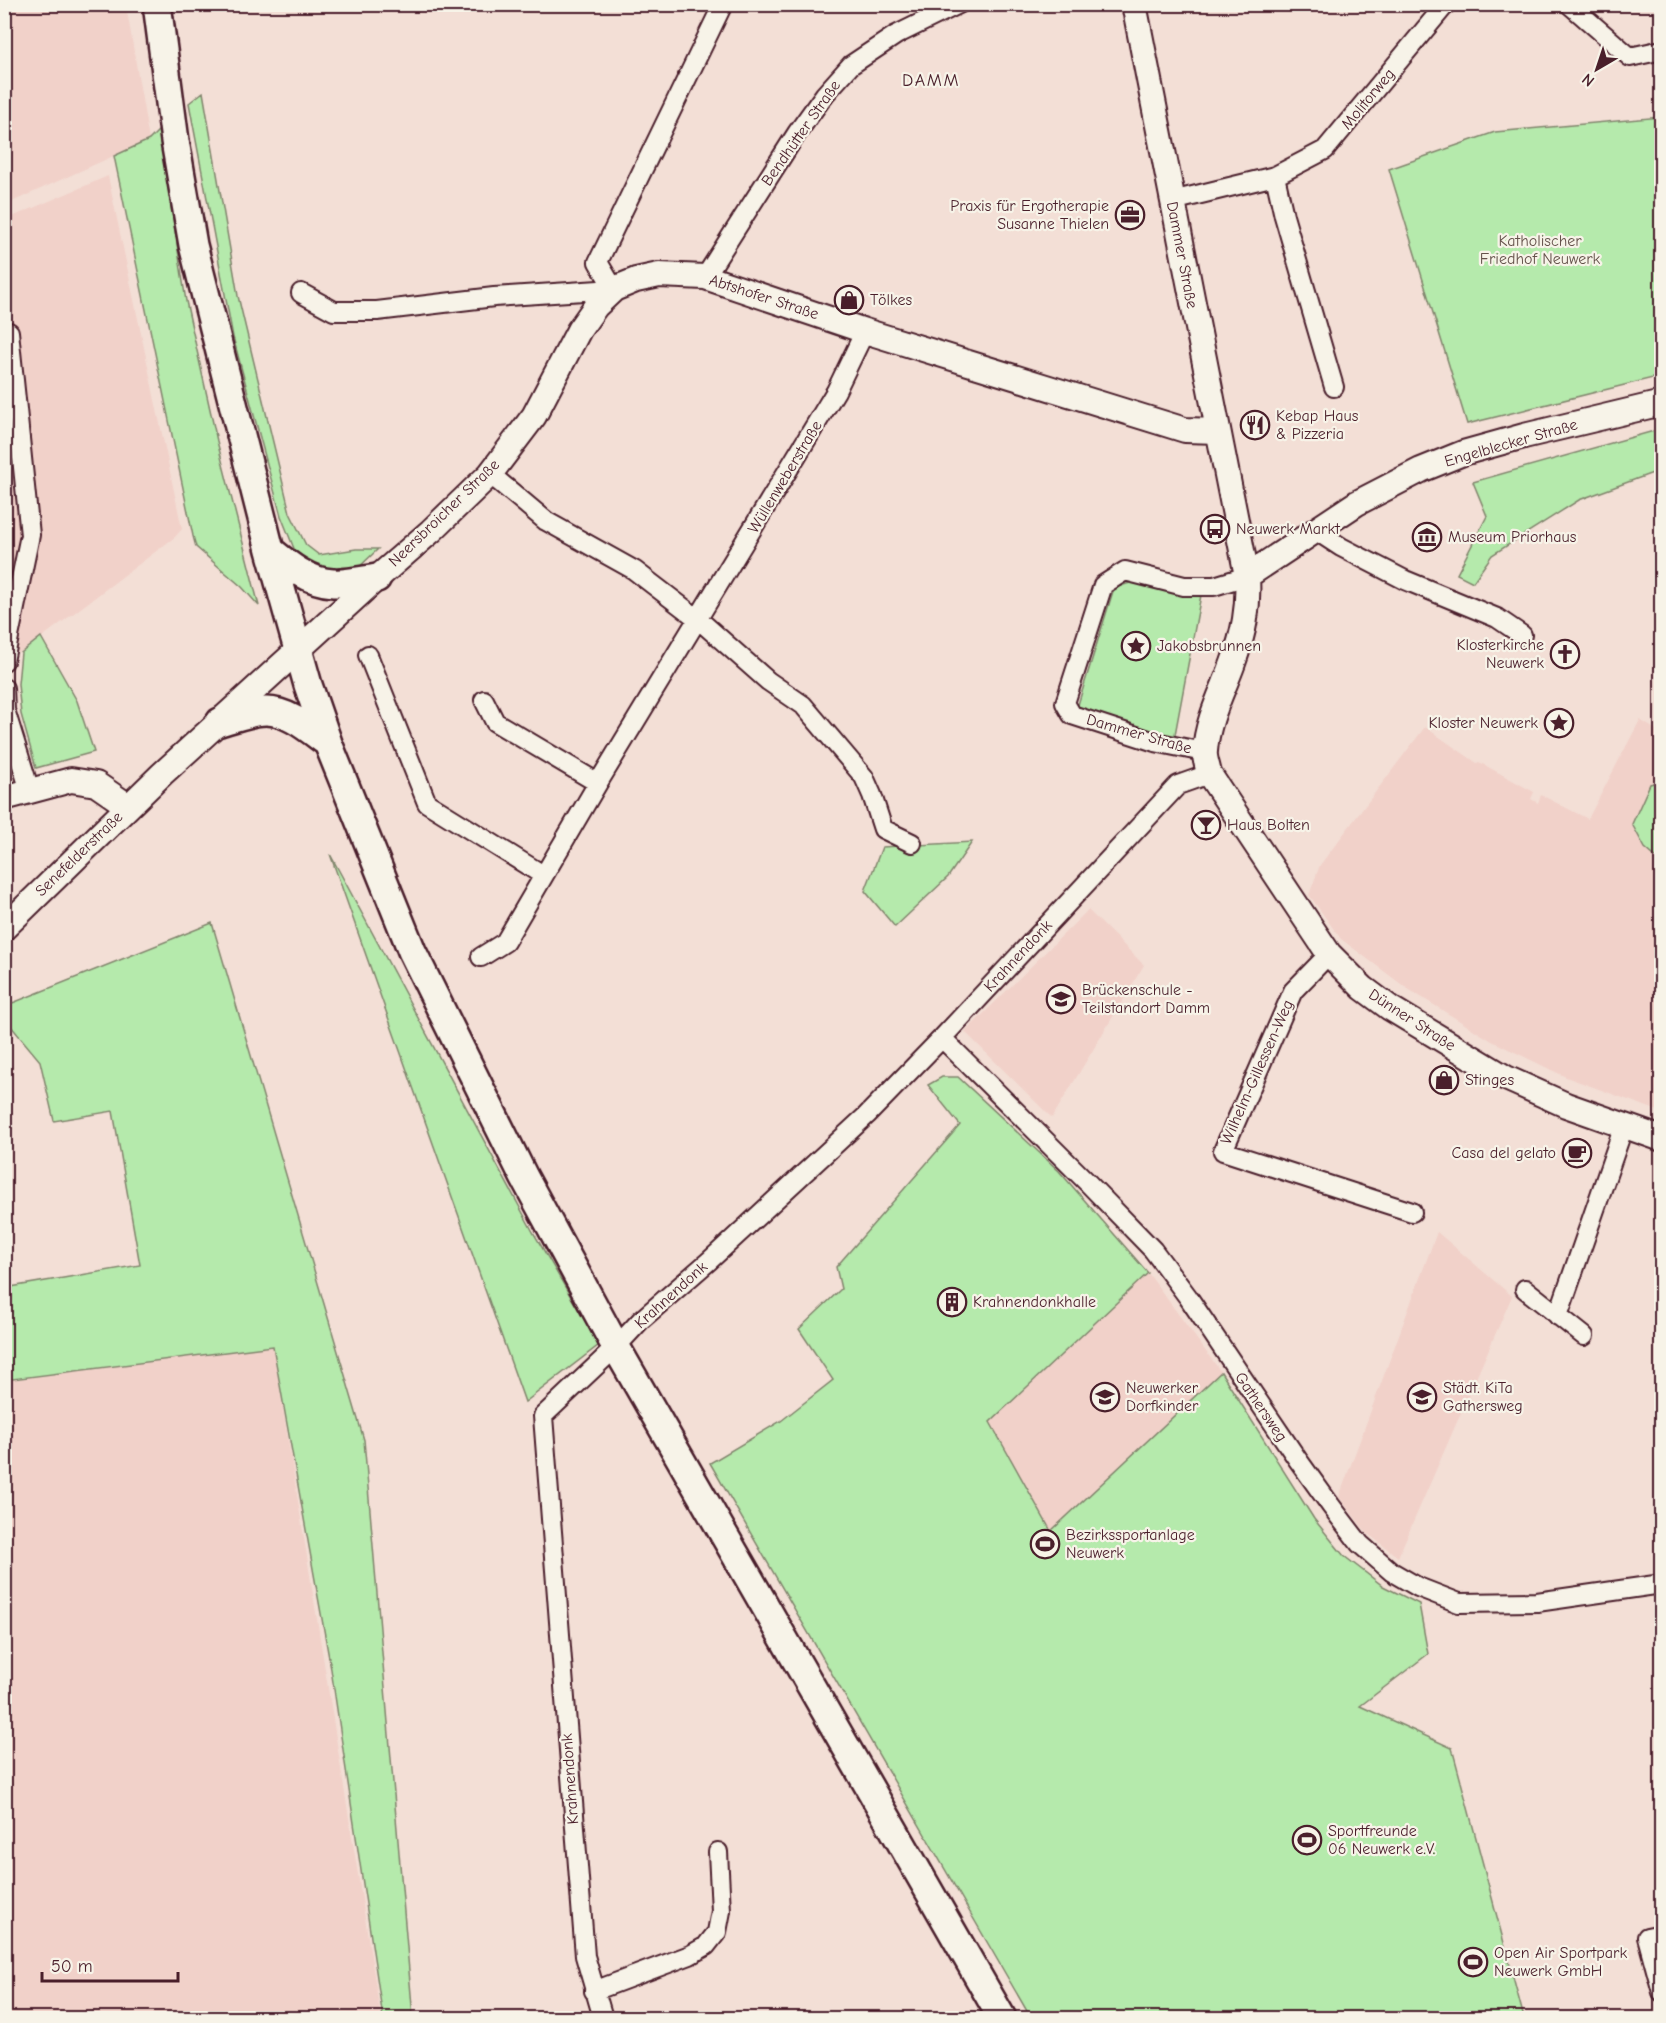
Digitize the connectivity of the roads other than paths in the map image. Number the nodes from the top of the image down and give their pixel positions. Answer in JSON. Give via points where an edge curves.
{"nodes":[{"id":1,"x":157,"y":4,"type":"edge"},
{"id":2,"x":723,"y":4,"type":"edge"},
{"id":3,"x":959,"y":4,"type":"edge"},
{"id":4,"x":1134,"y":4,"type":"edge"},
{"id":5,"x":1446,"y":4,"type":"edge"},
{"id":6,"x":1569,"y":4,"type":"edge"},
{"id":7,"x":1662,"y":50,"type":"edge"},
{"id":8,"x":1275,"y":176,"type":"junction"},
{"id":9,"x":1172,"y":201,"type":"junction"},
{"id":10,"x":705,"y":277,"type":"junction"},
{"id":11,"x":614,"y":289,"type":"junction"},
{"id":12,"x":301,"y":293,"type":"dead end"},
{"id":13,"x":865,"y":331,"type":"junction"},
{"id":14,"x":9,"y":332,"type":"dead end"},
{"id":15,"x":1334,"y":387,"type":"dead end"},
{"id":16,"x":1662,"y":403,"type":"edge"},
{"id":17,"x":1218,"y":431,"type":"junction"},
{"id":18,"x":490,"y":474,"type":"junction"},
{"id":19,"x":1315,"y":530,"type":"junction"},
{"id":20,"x":270,"y":550,"type":"junction"},
{"id":21,"x":1247,"y":576,"type":"junction"},
{"id":22,"x":376,"y":578,"type":"junction"},
{"id":23,"x":699,"y":619,"type":"junction"},
{"id":24,"x":1522,"y":635,"type":"dead end"},
{"id":25,"x":300,"y":649,"type":"junction"},
{"id":26,"x":368,"y":655,"type":"dead end"},
{"id":27,"x":4,"y":661,"type":"edge"},
{"id":28,"x":4,"y":688,"type":"edge"},
{"id":29,"x":484,"y":700,"type":"dead end"},
{"id":30,"x":220,"y":722,"type":"junction"},
{"id":31,"x":328,"y":743,"type":"junction"},
{"id":32,"x":1207,"y":763,"type":"junction"},
{"id":33,"x":598,"y":783,"type":"junction"},
{"id":34,"x":30,"y":791,"type":"junction"},
{"id":35,"x":4,"y":798,"type":"edge"},
{"id":36,"x":128,"y":806,"type":"junction"},
{"id":37,"x":912,"y":843,"type":"dead end"},
{"id":38,"x":543,"y":875,"type":"junction"},
{"id":39,"x":4,"y":928,"type":"edge"},
{"id":40,"x":1329,"y":954,"type":"junction"},
{"id":41,"x":481,"y":957,"type":"dead end"},
{"id":42,"x":942,"y":1038,"type":"junction"},
{"id":43,"x":1624,"y":1126,"type":"junction"},
{"id":44,"x":1662,"y":1139,"type":"edge"},
{"id":45,"x":1412,"y":1212,"type":"dead end"},
{"id":46,"x":1525,"y":1288,"type":"dead end"},
{"id":47,"x":1558,"y":1316,"type":"junction"},
{"id":48,"x":1584,"y":1336,"type":"dead end"},
{"id":49,"x":616,"y":1347,"type":"junction"},
{"id":50,"x":1662,"y":1584,"type":"edge"},
{"id":51,"x":718,"y":1852,"type":"dead end"},
{"id":52,"x":1662,"y":1934,"type":"edge"},
{"id":53,"x":594,"y":1991,"type":"junction"},
{"id":54,"x":1662,"y":1992,"type":"edge"},
{"id":55,"x":603,"y":2019,"type":"edge"},
{"id":56,"x":1002,"y":2019,"type":"edge"}],
"edges":[{"from":1,"to":20,"type":"main road","via":[[193,246]]},
{"from":2,"to":11,"type":"street","via":[[598,262]]},
{"from":3,"to":10,"type":"street","name":"Bendhütter Straße","via":[[896,35],[851,64],[797,133]]},
{"from":4,"to":9,"type":"street","name":"Dammer Straße"},
{"from":5,"to":8,"type":"street","name":"Molitorweg","via":[[1325,150]]},
{"from":6,"to":7,"type":"street","via":[[1630,57]]},
{"from":8,"to":9,"type":"street","name":"Molitorweg"},
{"from":8,"to":15,"type":"street"},
{"from":9,"to":17,"type":"street","name":"Dammer Straße"},
{"from":10,"to":11,"type":"street","name":"Abtshofer Straße","via":[[659,275]]},
{"from":10,"to":13,"type":"street","name":"Abtshofer Straße"},
{"from":11,"to":12,"type":"street","name":"Abtshofer Straße","via":[[494,297],[377,311],[334,311]]},
{"from":11,"to":18,"type":"street","name":"Neersbroicher Straße","via":[[579,330],[534,416]]},
{"from":13,"to":17,"type":"street","name":"Abtshofer Straße","via":[[1185,430]]},
{"from":13,"to":23,"type":"street","name":"Wüllenweberstraße","via":[[836,391]]},
{"from":14,"to":27,"type":"street","via":[[30,535]]},
{"from":16,"to":19,"type":"street","name":"Engelblecker Straße","via":[[1463,453],[1385,487]]},
{"from":17,"to":21,"type":"street","name":"Dammer Straße"},
{"from":18,"to":22,"type":"street","name":"Neersbroicher Straße"},
{"from":18,"to":23,"type":"street","via":[[546,522],[634,570]]},
{"from":19,"to":21,"type":"street","name":"Engelblecker Straße"},
{"from":19,"to":24,"type":"street","via":[[1405,580],[1497,618]]},
{"from":20,"to":22,"type":"main road","via":[[296,570],[318,580],[334,583]]},
{"from":20,"to":25,"type":"main road"},
{"from":21,"to":32,"type":"street","name":"Dammer Straße","via":[[1245,621],[1234,661],[1212,713]]},
{"from":21,"to":32,"type":"street","name":"Dammer Straße","via":[[1214,586],[1184,586],[1125,571],[1103,585],[1065,703],[1072,715]]},
{"from":22,"to":25,"type":"street","name":"Neersbroicher Straße"},
{"from":23,"to":33,"type":"street","name":"Wüllenweberstraße"},
{"from":23,"to":37,"type":"street","via":[[768,681],[803,705],[864,777],[883,829]]},
{"from":25,"to":30,"type":"street","name":"Neersbroicher Straße"},
{"from":25,"to":31,"type":"main road"},
{"from":26,"to":38,"type":"street","via":[[427,803]]},
{"from":28,"to":34,"type":"street","via":[[5,710]]},
{"from":29,"to":33,"type":"street","via":[[495,722]]},
{"from":30,"to":31,"type":"main road","via":[[265,711],[279,712]]},
{"from":30,"to":36,"type":"street","name":"Neersbroicher Straße"},
{"from":31,"to":49,"type":"main road","via":[[412,951],[524,1177]]},
{"from":32,"to":40,"type":"street","name":"Dünner Straße"},
{"from":32,"to":42,"type":"street","name":"Krahnendonk","via":[[1178,785]]},
{"from":33,"to":38,"type":"street","name":"Wüllenweberstraße"},
{"from":34,"to":35,"type":"street"},
{"from":34,"to":36,"type":"street","via":[[80,781],[96,784]]},
{"from":36,"to":39,"type":"street","name":"Senefelderstraße"},
{"from":38,"to":41,"type":"street","name":"Wüllenweberstraße","via":[[505,942]]},
{"from":40,"to":43,"type":"street","name":"Dünner Straße","via":[[1377,999],[1506,1078]]},
{"from":40,"to":45,"type":"street","name":"Wilhelm-Gillessen-Weg","via":[[1293,991],[1223,1151]]},
{"from":42,"to":49,"type":"street","name":"Krahnendonk","via":[[867,1115]]},
{"from":42,"to":50,"type":"street","name":"Gathersweg","via":[[1153,1250],[1331,1506],[1360,1544],[1392,1572],[1459,1603],[1537,1602]]},
{"from":43,"to":44,"type":"street","name":"Dünner Straße"},
{"from":43,"to":47,"type":"street"},
{"from":46,"to":47,"type":"street"},
{"from":47,"to":48,"type":"street"},
{"from":49,"to":53,"type":"street","name":"Krahnendonk","via":[[543,1416],[579,1900],[585,1956]]},
{"from":49,"to":56,"type":"main road"},
{"from":51,"to":53,"type":"street","via":[[721,1911],[717,1932],[706,1946]]},
{"from":52,"to":54,"type":"street","via":[[1647,1937]]},
{"from":53,"to":55,"type":"street","name":"Krahnendonk"}]}
